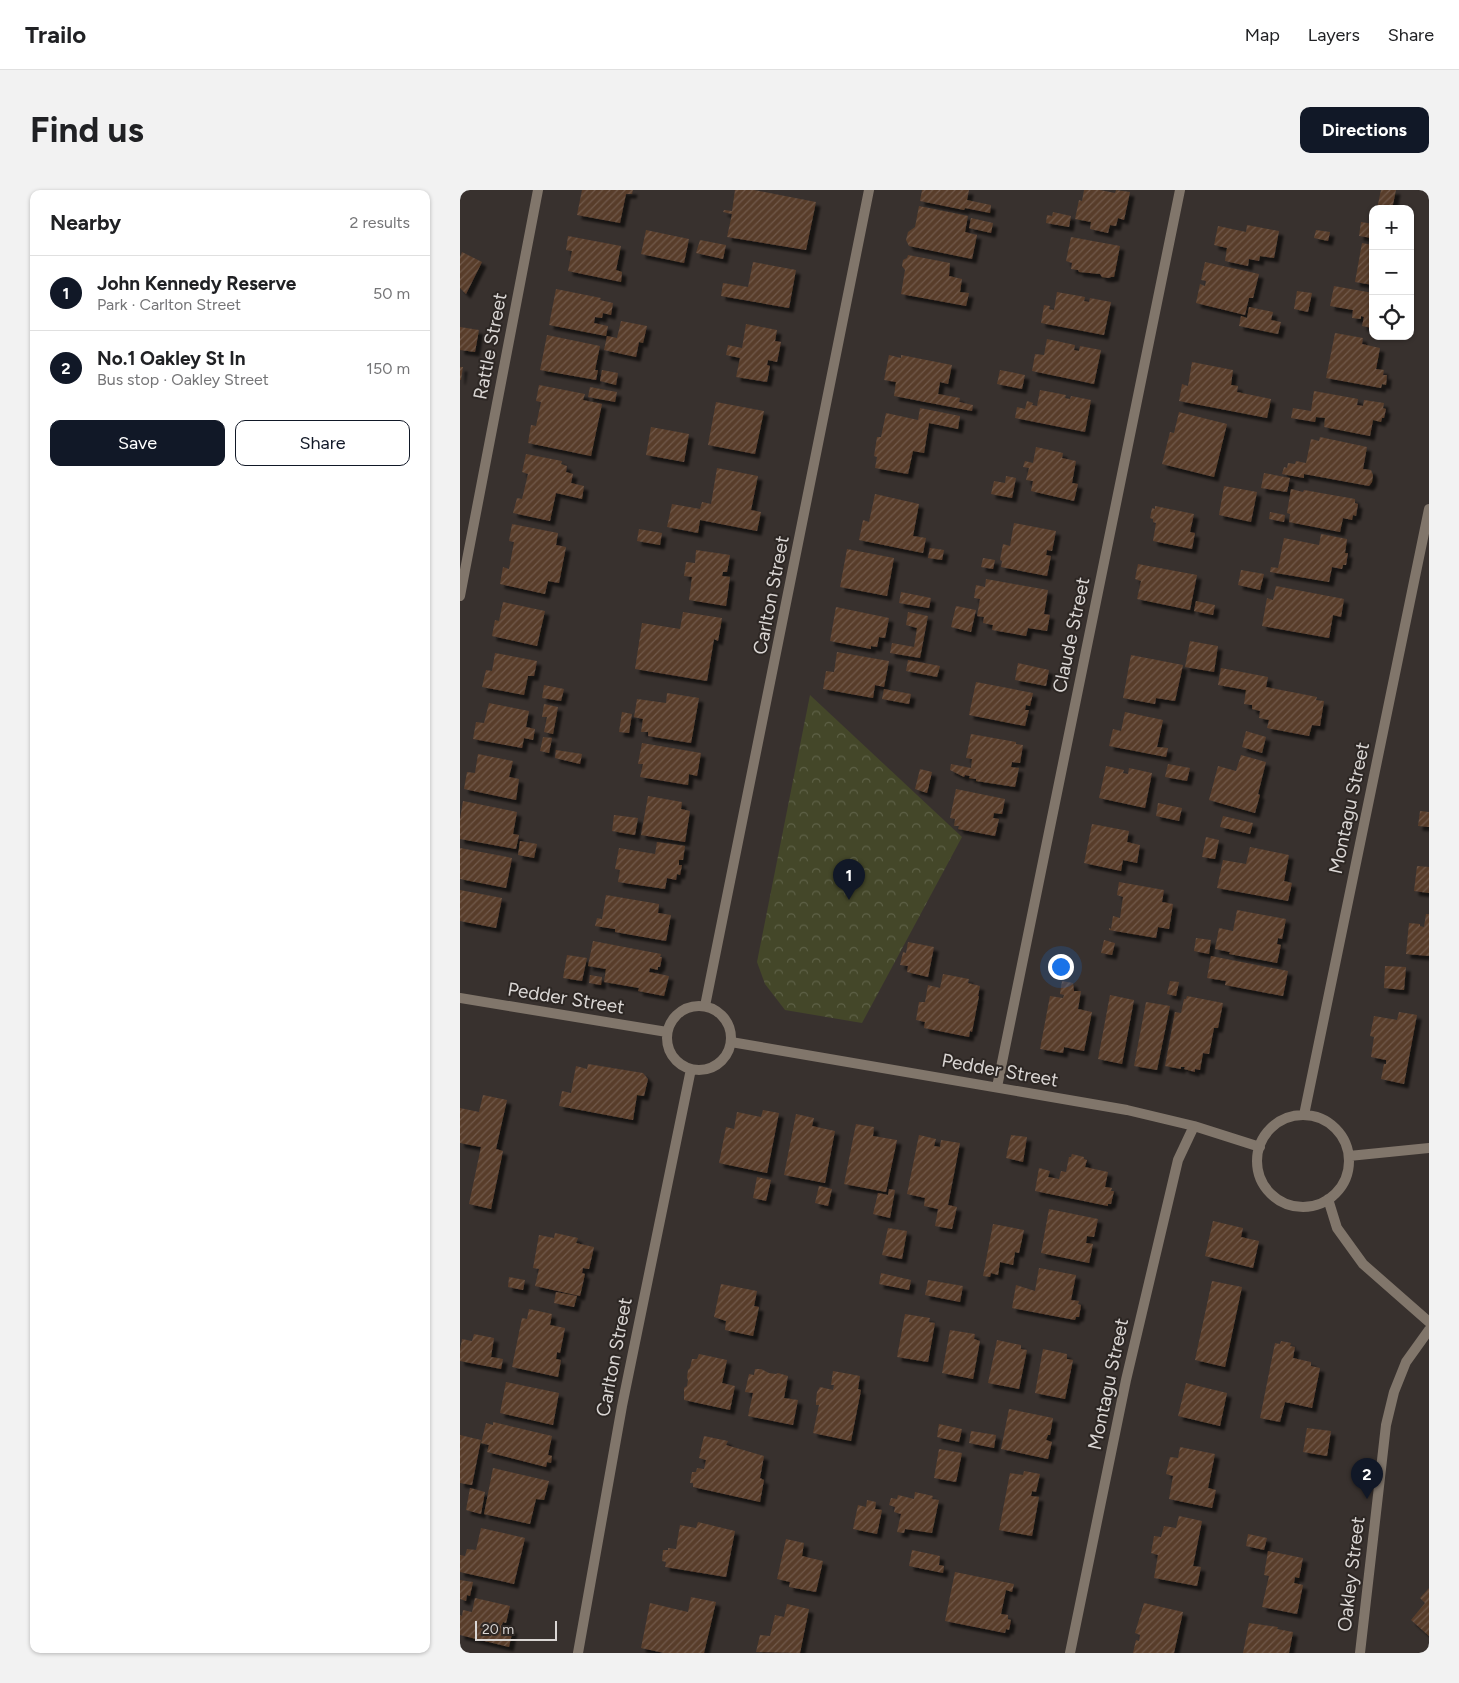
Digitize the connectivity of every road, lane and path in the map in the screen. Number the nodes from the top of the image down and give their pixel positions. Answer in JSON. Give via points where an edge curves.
{"nodes":[{"id":1,"x":538,"y":190,"type":"edge"},
{"id":2,"x":869,"y":190,"type":"edge"},
{"id":3,"x":1180,"y":190,"type":"edge"},
{"id":4,"x":1429,"y":509,"type":"edge"},
{"id":5,"x":460,"y":596,"type":"edge"},
{"id":6,"x":460,"y":998,"type":"edge"},
{"id":7,"x":705,"y":1006,"type":"junction"},
{"id":8,"x":667,"y":1032,"type":"junction"},
{"id":9,"x":731,"y":1042,"type":"junction"},
{"id":10,"x":691,"y":1068,"type":"junction"},
{"id":11,"x":997,"y":1087,"type":"junction"},
{"id":12,"x":1304,"y":1115,"type":"junction"},
{"id":13,"x":1194,"y":1126,"type":"junction"},
{"id":14,"x":1260,"y":1146,"type":"junction"},
{"id":15,"x":1429,"y":1148,"type":"edge"},
{"id":16,"x":1349,"y":1156,"type":"junction"},
{"id":17,"x":1328,"y":1199,"type":"junction"},
{"id":18,"x":1429,"y":1322,"type":"edge"},
{"id":19,"x":1429,"y":1330,"type":"edge"},
{"id":20,"x":578,"y":1653,"type":"edge"},
{"id":21,"x":1070,"y":1653,"type":"edge"},
{"id":22,"x":1360,"y":1653,"type":"edge"}],
"edges":[{"from":1,"to":5,"type":"street","name":"Rattle Street"},
{"from":2,"to":7,"type":"street","name":"Carlton Street"},
{"from":3,"to":11,"type":"street","name":"Claude Street"},
{"from":4,"to":12,"type":"street","name":"Montagu Street"},
{"from":6,"to":8,"type":"street","name":"Pedder Street"},
{"from":7,"to":8,"type":"street","via":[[681,1011]]},
{"from":7,"to":9,"type":"street","via":[[714,1009],[728,1023]]},
{"from":8,"to":10,"type":"street","via":[[669,1050],[682,1065]]},
{"from":9,"to":10,"type":"street","via":[[727,1054],[717,1064],[700,1070]]},
{"from":9,"to":11,"type":"street","name":"Pedder Street"},
{"from":10,"to":20,"type":"street","name":"Carlton Street","via":[[622,1406]]},
{"from":11,"to":13,"type":"street","name":"Pedder Street","via":[[1127,1110]]},
{"from":12,"to":14,"type":"street","via":[[1277,1123]]},
{"from":12,"to":16,"type":"street","via":[[1330,1123],[1346,1143]]},
{"from":13,"to":14,"type":"street","name":"Pedder Street"},
{"from":13,"to":21,"type":"street","name":"Montagu Street","via":[[1178,1160],[1126,1380]]},
{"from":14,"to":17,"type":"street","via":[[1259,1174],[1276,1197],[1302,1207]]},
{"from":15,"to":16,"type":"street"},
{"from":16,"to":17,"type":"street","via":[[1345,1181]]},
{"from":17,"to":18,"type":"street","via":[[1337,1228],[1363,1264]]},
{"from":19,"to":22,"type":"street","name":"Oakley Street","via":[[1406,1362],[1386,1425]]}]}
